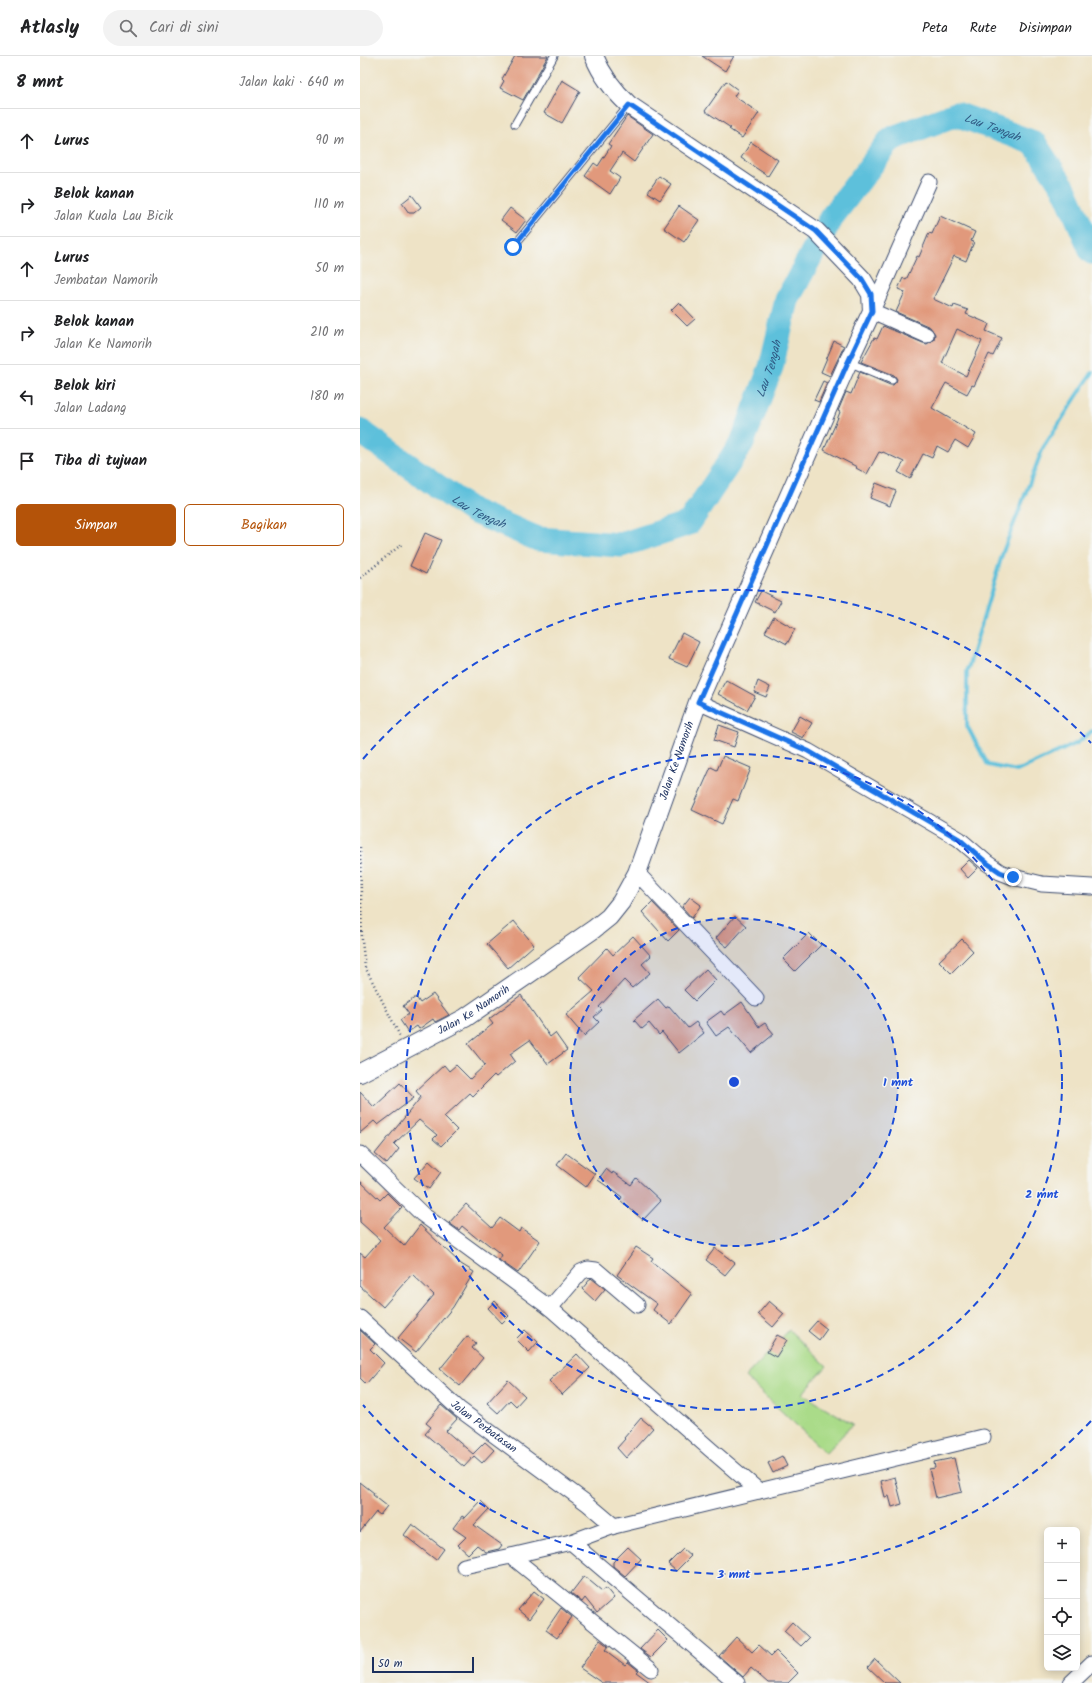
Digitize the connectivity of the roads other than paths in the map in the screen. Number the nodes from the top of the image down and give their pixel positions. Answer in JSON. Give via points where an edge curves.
{"nodes":[{"id":1,"x":554,"y":56,"type":"edge"},
{"id":2,"x":594,"y":56,"type":"edge"},
{"id":3,"x":629,"y":105,"type":"junction"},
{"id":4,"x":515,"y":124,"type":"dead end"},
{"id":5,"x":930,"y":182,"type":"dead end"},
{"id":6,"x":513,"y":247,"type":"dead end"},
{"id":7,"x":872,"y":311,"type":"junction"},
{"id":8,"x":926,"y":335,"type":"dead end"},
{"id":9,"x":848,"y":362,"type":"junction"},
{"id":10,"x":892,"y":380,"type":"dead end"},
{"id":11,"x":698,"y":702,"type":"junction"},
{"id":12,"x":637,"y":873,"type":"junction"},
{"id":13,"x":1092,"y":887,"type":"edge"},
{"id":14,"x":756,"y":998,"type":"dead end"},
{"id":15,"x":360,"y":1073,"type":"edge"},
{"id":16,"x":360,"y":1154,"type":"edge"},
{"id":17,"x":637,"y":1305,"type":"dead end"},
{"id":18,"x":550,"y":1308,"type":"junction"},
{"id":19,"x":360,"y":1318,"type":"edge"},
{"id":20,"x":983,"y":1437,"type":"dead end"},
{"id":21,"x":759,"y":1491,"type":"junction"},
{"id":22,"x":614,"y":1526,"type":"junction"},
{"id":23,"x":571,"y":1542,"type":"junction"},
{"id":24,"x":510,"y":1556,"type":"junction"},
{"id":25,"x":464,"y":1566,"type":"dead end"},
{"id":26,"x":1092,"y":1663,"type":"edge"},
{"id":27,"x":651,"y":1669,"type":"dead end"},
{"id":28,"x":737,"y":1683,"type":"edge"},
{"id":29,"x":1071,"y":1683,"type":"edge"}],
"edges":[{"from":1,"to":4,"type":"lane"},
{"from":2,"to":3,"type":"street","via":[[615,92]]},
{"from":3,"to":6,"type":"lane"},
{"from":3,"to":7,"type":"street","via":[[816,231],[862,279],[871,294]]},
{"from":5,"to":7,"type":"street"},
{"from":7,"to":8,"type":"street"},
{"from":7,"to":9,"type":"street","name":"Jalan Ke Namorih"},
{"from":9,"to":10,"type":"lane"},
{"from":9,"to":11,"type":"street","name":"Jalan Ke Namorih"},
{"from":11,"to":12,"type":"street","name":"Jalan Ke Namorih"},
{"from":11,"to":13,"type":"street","via":[[815,755],[959,839],[1000,872],[1042,884]]},
{"from":12,"to":14,"type":"street"},
{"from":12,"to":15,"type":"street","name":"Jalan Ke Namorih","via":[[622,902],[610,917],[594,929],[465,1018]]},
{"from":16,"to":18,"type":"street","via":[[422,1214]]},
{"from":17,"to":18,"type":"street","via":[[596,1270],[588,1269],[581,1272]]},
{"from":18,"to":21,"type":"street"},
{"from":19,"to":22,"type":"street","name":"Jalan Perbatasan","via":[[459,1409]]},
{"from":20,"to":21,"type":"street"},
{"from":21,"to":22,"type":"street"},
{"from":22,"to":23,"type":"street"},
{"from":23,"to":24,"type":"street"},
{"from":23,"to":28,"type":"street"},
{"from":24,"to":25,"type":"street"},
{"from":24,"to":27,"type":"street"},
{"from":26,"to":29,"type":"street"}]}
